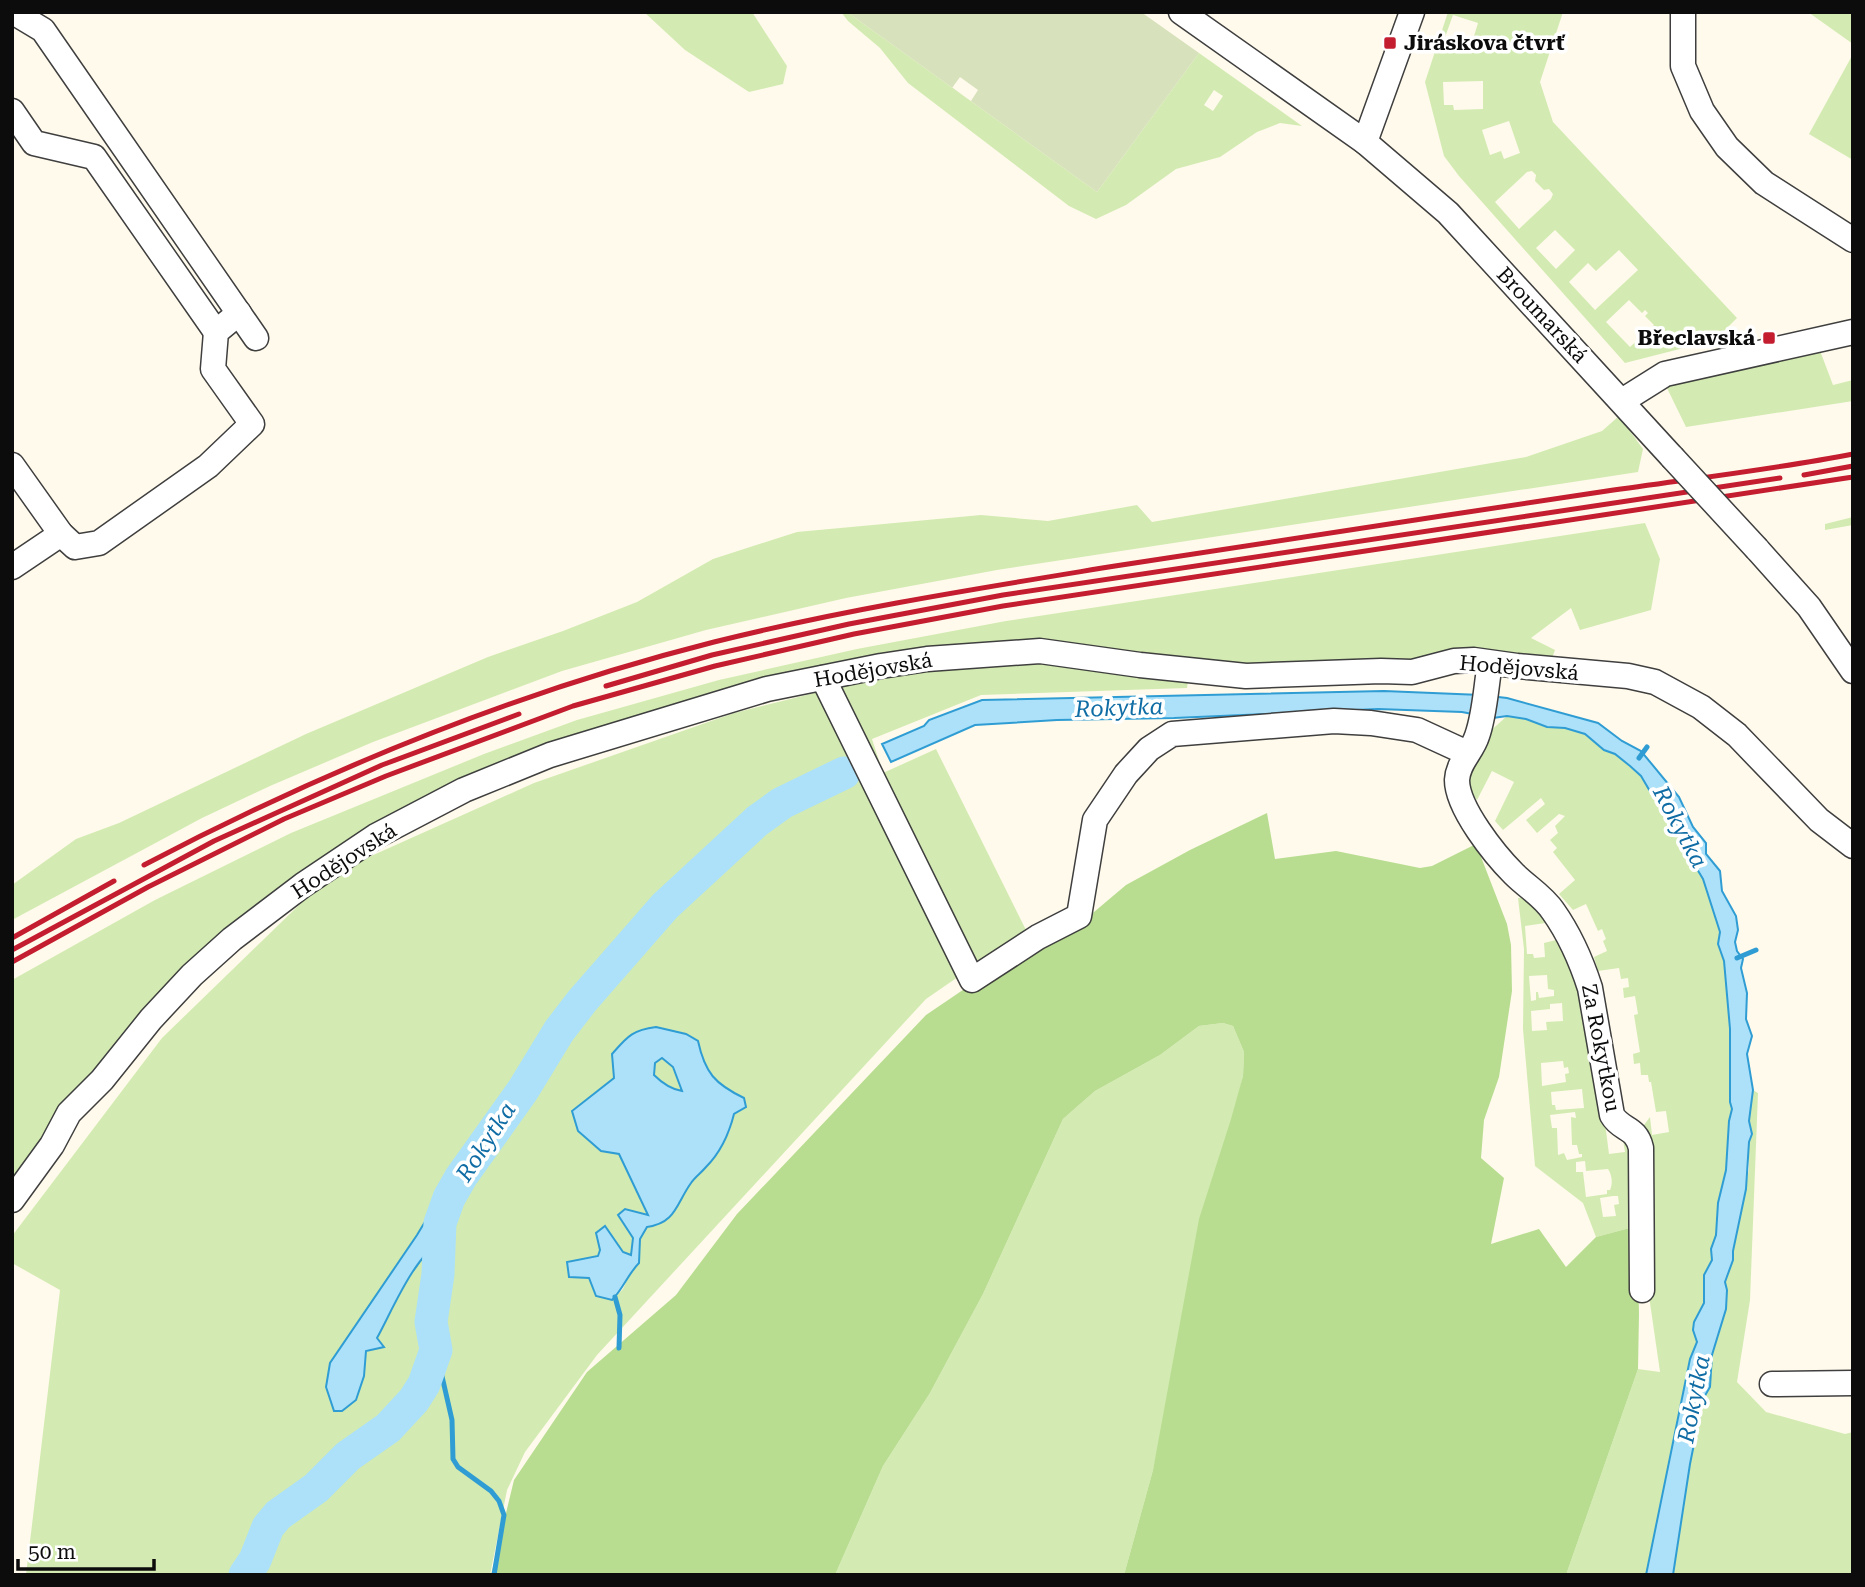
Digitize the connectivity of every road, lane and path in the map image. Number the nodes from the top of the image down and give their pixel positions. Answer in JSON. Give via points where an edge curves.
{"nodes":[{"id":1,"x":12,"y":12,"type":"edge"},
{"id":2,"x":1181,"y":12,"type":"edge"},
{"id":3,"x":1412,"y":12,"type":"edge"},
{"id":4,"x":1683,"y":12,"type":"edge"},
{"id":5,"x":97,"y":108,"type":"junction"},
{"id":6,"x":12,"y":111,"type":"edge"},
{"id":7,"x":1365,"y":142,"type":"junction"},
{"id":8,"x":94,"y":157,"type":"junction"},
{"id":9,"x":1853,"y":240,"type":"edge"},
{"id":10,"x":239,"y":313,"type":"junction"},
{"id":11,"x":216,"y":332,"type":"junction"},
{"id":12,"x":1853,"y":332,"type":"edge"},
{"id":13,"x":256,"y":338,"type":"dead end"},
{"id":14,"x":1622,"y":401,"type":"junction"},
{"id":15,"x":12,"y":465,"type":"edge"},
{"id":16,"x":61,"y":534,"type":"junction"},
{"id":17,"x":12,"y":567,"type":"edge"},
{"id":18,"x":1490,"y":663,"type":"junction"},
{"id":19,"x":1853,"y":671,"type":"edge"},
{"id":20,"x":823,"y":678,"type":"junction"},
{"id":21,"x":1467,"y":753,"type":"junction"},
{"id":22,"x":1853,"y":846,"type":"edge"},
{"id":23,"x":12,"y":1200,"type":"edge"},
{"id":24,"x":1642,"y":1290,"type":"dead end"},
{"id":25,"x":1772,"y":1384,"type":"dead end"},
{"id":26,"x":1853,"y":1384,"type":"edge"}],
"edges":[{"from":1,"to":5,"type":"street","via":[[43,30]]},
{"from":2,"to":7,"type":"street","name":"Broumarská"},
{"from":3,"to":7,"type":"street"},
{"from":4,"to":9,"type":"street","via":[[1683,66],[1702,111],[1727,147],[1764,183]]},
{"from":5,"to":8,"type":"street"},
{"from":5,"to":10,"type":"street"},
{"from":6,"to":8,"type":"street","via":[[34,144]]},
{"from":7,"to":14,"type":"street","name":"Broumarská","via":[[1448,213]]},
{"from":8,"to":11,"type":"street"},
{"from":10,"to":11,"type":"street"},
{"from":10,"to":13,"type":"street"},
{"from":11,"to":16,"type":"street","via":[[213,369],[252,424],[208,466],[99,543],[75,547]]},
{"from":12,"to":14,"type":"street","via":[[1665,374]]},
{"from":14,"to":19,"type":"street","name":"Broumarská","bridge":true,"via":[[1809,607]]},
{"from":15,"to":16,"type":"street"},
{"from":16,"to":17,"type":"street"},
{"from":18,"to":20,"type":"street","name":"Hodějovská","via":[[1454,661],[1412,672],[1246,676],[1040,651],[927,659]]},
{"from":18,"to":21,"type":"street","name":"Za Rokytkou","via":[[1478,734]]},
{"from":18,"to":22,"type":"street","name":"Hodějovská","via":[[1655,682],[1701,707],[1737,735],[1819,820]]},
{"from":20,"to":21,"type":"street","via":[[972,980],[1079,916],[1095,820],[1126,774],[1149,749],[1172,734],[1335,721],[1371,723],[1417,730]]},
{"from":20,"to":23,"type":"street","name":"Hodějovská","via":[[767,689],[551,755],[464,790],[376,836],[303,885],[192,975],[69,1114]]},
{"from":21,"to":24,"type":"street","name":"Za Rokytkou","via":[[1457,782],[1464,804],[1491,849],[1552,909],[1573,943],[1590,988],[1612,1115],[1639,1138]]},
{"from":25,"to":26,"type":"street"}]}
